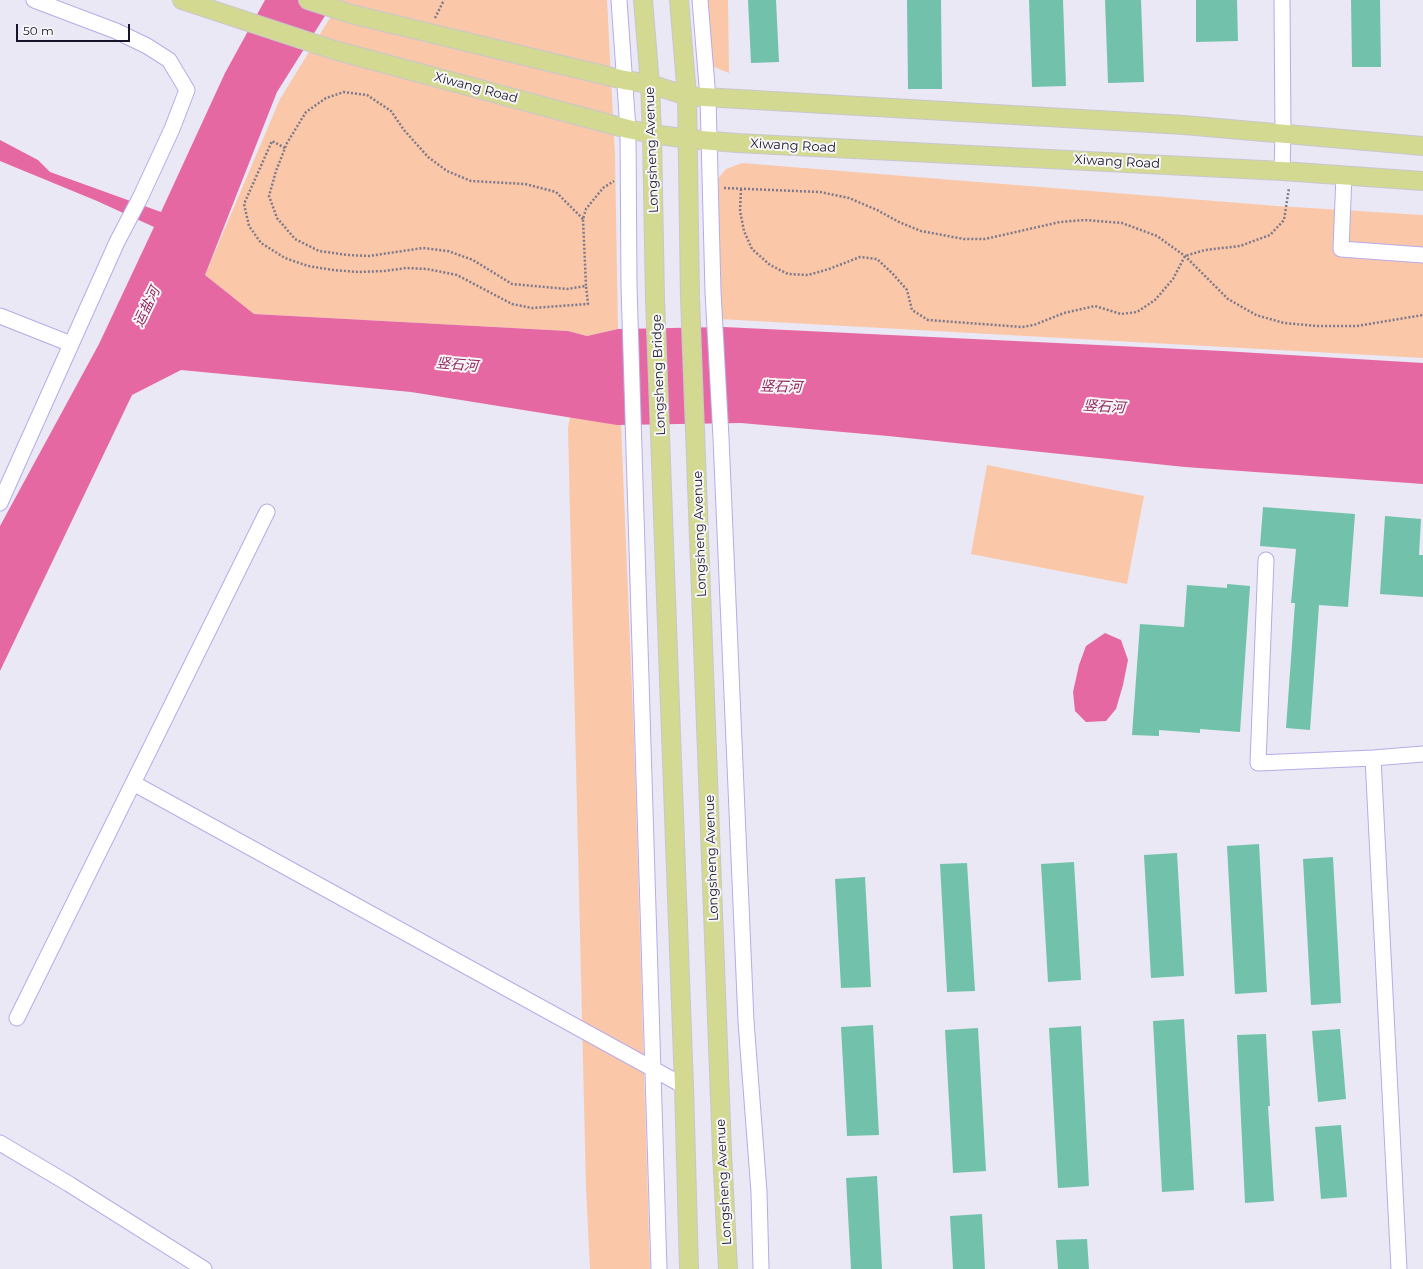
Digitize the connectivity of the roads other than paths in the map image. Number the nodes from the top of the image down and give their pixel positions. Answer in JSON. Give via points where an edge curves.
{"nodes":[{"id":1,"x":34,"y":0,"type":"edge"},
{"id":2,"x":182,"y":0,"type":"edge"},
{"id":3,"x":308,"y":0,"type":"edge"},
{"id":4,"x":619,"y":0,"type":"edge"},
{"id":5,"x":642,"y":0,"type":"edge"},
{"id":6,"x":679,"y":0,"type":"edge"},
{"id":7,"x":700,"y":0,"type":"edge"},
{"id":8,"x":1282,"y":0,"type":"edge"},
{"id":9,"x":624,"y":80,"type":"junction"},
{"id":10,"x":650,"y":84,"type":"junction"},
{"id":11,"x":687,"y":96,"type":"junction"},
{"id":12,"x":708,"y":98,"type":"junction"},
{"id":13,"x":628,"y":129,"type":"junction"},
{"id":14,"x":652,"y":134,"type":"junction"},
{"id":15,"x":1283,"y":134,"type":"junction"},
{"id":16,"x":689,"y":139,"type":"junction"},
{"id":17,"x":709,"y":140,"type":"junction"},
{"id":18,"x":1423,"y":146,"type":"edge"},
{"id":19,"x":1286,"y":171,"type":"junction"},
{"id":20,"x":1344,"y":176,"type":"junction"},
{"id":21,"x":1423,"y":181,"type":"edge"},
{"id":22,"x":1423,"y":255,"type":"edge"},
{"id":23,"x":656,"y":299,"type":"joint"},
{"id":24,"x":0,"y":316,"type":"edge"},
{"id":25,"x":71,"y":344,"type":"junction"},
{"id":26,"x":0,"y":503,"type":"edge"},
{"id":27,"x":267,"y":512,"type":"dead end"},
{"id":28,"x":1266,"y":560,"type":"dead end"},
{"id":29,"x":1423,"y":754,"type":"edge"},
{"id":30,"x":1373,"y":758,"type":"junction"},
{"id":31,"x":133,"y":783,"type":"junction"},
{"id":32,"x":17,"y":1018,"type":"dead end"},
{"id":33,"x":684,"y":1086,"type":"junction"},
{"id":34,"x":0,"y":1143,"type":"edge"},
{"id":35,"x":204,"y":1269,"type":"edge"},
{"id":36,"x":659,"y":1269,"type":"edge"},
{"id":37,"x":688,"y":1269,"type":"edge"},
{"id":38,"x":728,"y":1269,"type":"edge"},
{"id":39,"x":761,"y":1269,"type":"edge"},
{"id":40,"x":1399,"y":1269,"type":"edge"}],
"edges":[{"from":1,"to":25,"type":"street","via":[[147,46],[169,60],[187,90],[172,129]]},
{"from":2,"to":13,"type":"main road","name":"Xiwang Road","via":[[334,50]]},
{"from":3,"to":9,"type":"main road","via":[[351,14]]},
{"from":4,"to":9,"type":"street"},
{"from":5,"to":10,"type":"main road","name":"Longsheng Avenue"},
{"from":6,"to":11,"type":"main road"},
{"from":7,"to":12,"type":"street"},
{"from":8,"to":15,"type":"street"},
{"from":9,"to":10,"type":"main road"},
{"from":9,"to":13,"type":"street"},
{"from":10,"to":11,"type":"main road"},
{"from":10,"to":14,"type":"main road","name":"Longsheng Avenue"},
{"from":11,"to":12,"type":"main road"},
{"from":11,"to":16,"type":"main road"},
{"from":12,"to":15,"type":"main road","via":[[1177,124]]},
{"from":12,"to":17,"type":"street"},
{"from":13,"to":14,"type":"main road","name":"Xiwang Road"},
{"from":13,"to":36,"type":"street","via":[[629,286]]},
{"from":14,"to":16,"type":"main road","name":"Xiwang Road"},
{"from":14,"to":23,"type":"main road","name":"Longsheng Avenue"},
{"from":15,"to":18,"type":"main road"},
{"from":15,"to":19,"type":"street"},
{"from":16,"to":17,"type":"main road","name":"Xiwang Road"},
{"from":16,"to":38,"type":"main road","name":"Longsheng Avenue","via":[[690,298]]},
{"from":17,"to":19,"type":"main road","name":"Xiwang Road"},
{"from":17,"to":39,"type":"street","via":[[713,292],[745,1013],[759,1192]]},
{"from":19,"to":20,"type":"main road","name":"Xiwang Road"},
{"from":20,"to":21,"type":"main road","name":"Xiwang Road"},
{"from":20,"to":22,"type":"street","via":[[1341,249]]},
{"from":23,"to":33,"type":"main road","name":"Longsheng Bridge"},
{"from":24,"to":25,"type":"street"},
{"from":25,"to":26,"type":"street"},
{"from":27,"to":31,"type":"street"},
{"from":28,"to":30,"type":"street","via":[[1258,763]]},
{"from":29,"to":30,"type":"street"},
{"from":30,"to":40,"type":"street"},
{"from":31,"to":32,"type":"street"},
{"from":31,"to":33,"type":"street"},
{"from":33,"to":37,"type":"main road"},
{"from":34,"to":35,"type":"street"}]}
